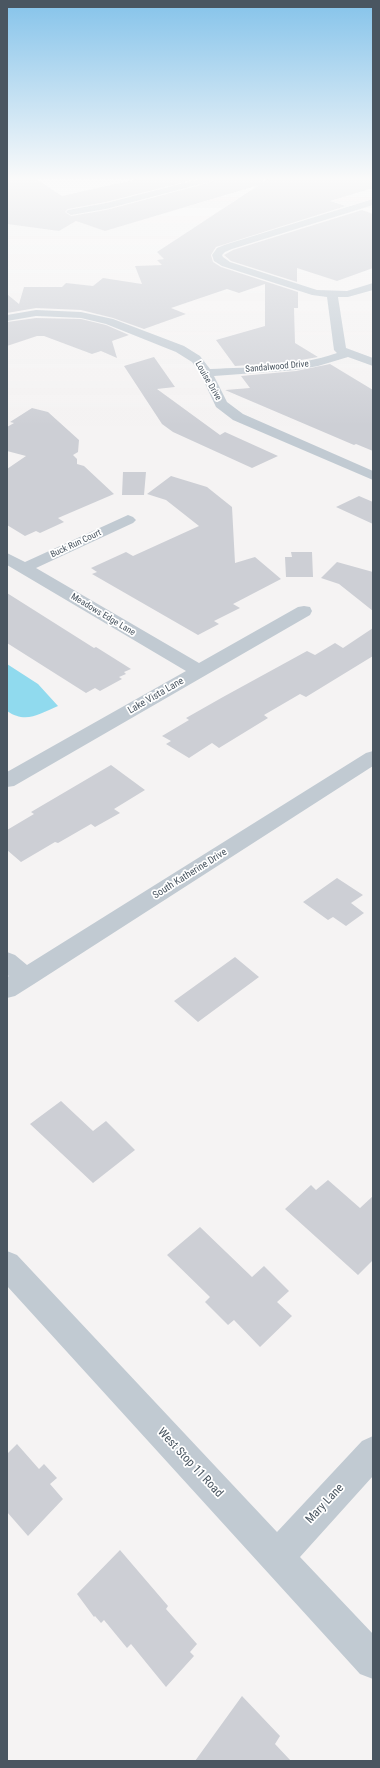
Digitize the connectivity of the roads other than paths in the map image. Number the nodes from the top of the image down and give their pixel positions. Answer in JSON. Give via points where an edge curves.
{"nodes":[{"id":1,"x":222,"y":262,"type":"edge"},
{"id":2,"x":373,"y":286,"type":"edge"},
{"id":3,"x":332,"y":294,"type":"junction"},
{"id":4,"x":7,"y":318,"type":"edge"},
{"id":5,"x":348,"y":353,"type":"junction"},
{"id":6,"x":373,"y":362,"type":"edge"},
{"id":7,"x":206,"y":374,"type":"junction"},
{"id":8,"x":373,"y":476,"type":"edge"},
{"id":9,"x":128,"y":520,"type":"dead end"},
{"id":10,"x":7,"y":558,"type":"edge"},
{"id":11,"x":24,"y":568,"type":"junction"},
{"id":12,"x":304,"y":611,"type":"dead end"},
{"id":13,"x":199,"y":671,"type":"junction"},
{"id":14,"x":373,"y":757,"type":"edge"},
{"id":15,"x":7,"y":781,"type":"edge"},
{"id":16,"x":7,"y":961,"type":"edge"},
{"id":17,"x":17,"y":983,"type":"edge"},
{"id":18,"x":7,"y":1265,"type":"edge"},
{"id":19,"x":373,"y":1452,"type":"edge"},
{"id":20,"x":277,"y":1557,"type":"junction"},
{"id":21,"x":373,"y":1661,"type":"edge"}],
"edges":[{"from":1,"to":3,"type":"street","via":[[306,291]]},
{"from":2,"to":3,"type":"street","via":[[350,293]]},
{"from":3,"to":5,"type":"street","via":[[340,350]]},
{"from":4,"to":7,"type":"street","name":"Louise Drive","via":[[36,313],[82,315],[109,321],[180,349],[196,359]]},
{"from":5,"to":6,"type":"street"},
{"from":5,"to":7,"type":"street","name":"Sandalwood Drive","via":[[301,366]]},
{"from":7,"to":8,"type":"street","name":"Louise Drive","via":[[221,404],[238,417]]},
{"from":9,"to":11,"type":"street","name":"Buck Run Court"},
{"from":10,"to":11,"type":"street","name":"Meadows Edge Lane"},
{"from":11,"to":13,"type":"street","name":"Meadows Edge Lane"},
{"from":12,"to":13,"type":"street","name":"Lake Vista Lane"},
{"from":13,"to":15,"type":"street","name":"Lake Vista Lane"},
{"from":14,"to":17,"type":"street","name":"South Katherine Drive"},
{"from":16,"to":17,"type":"street"},
{"from":18,"to":20,"type":"street","name":"West Stop 11 Road"},
{"from":19,"to":20,"type":"street","name":"Mary Lane"},
{"from":20,"to":21,"type":"street","name":"West Stop 11 Road"}]}
